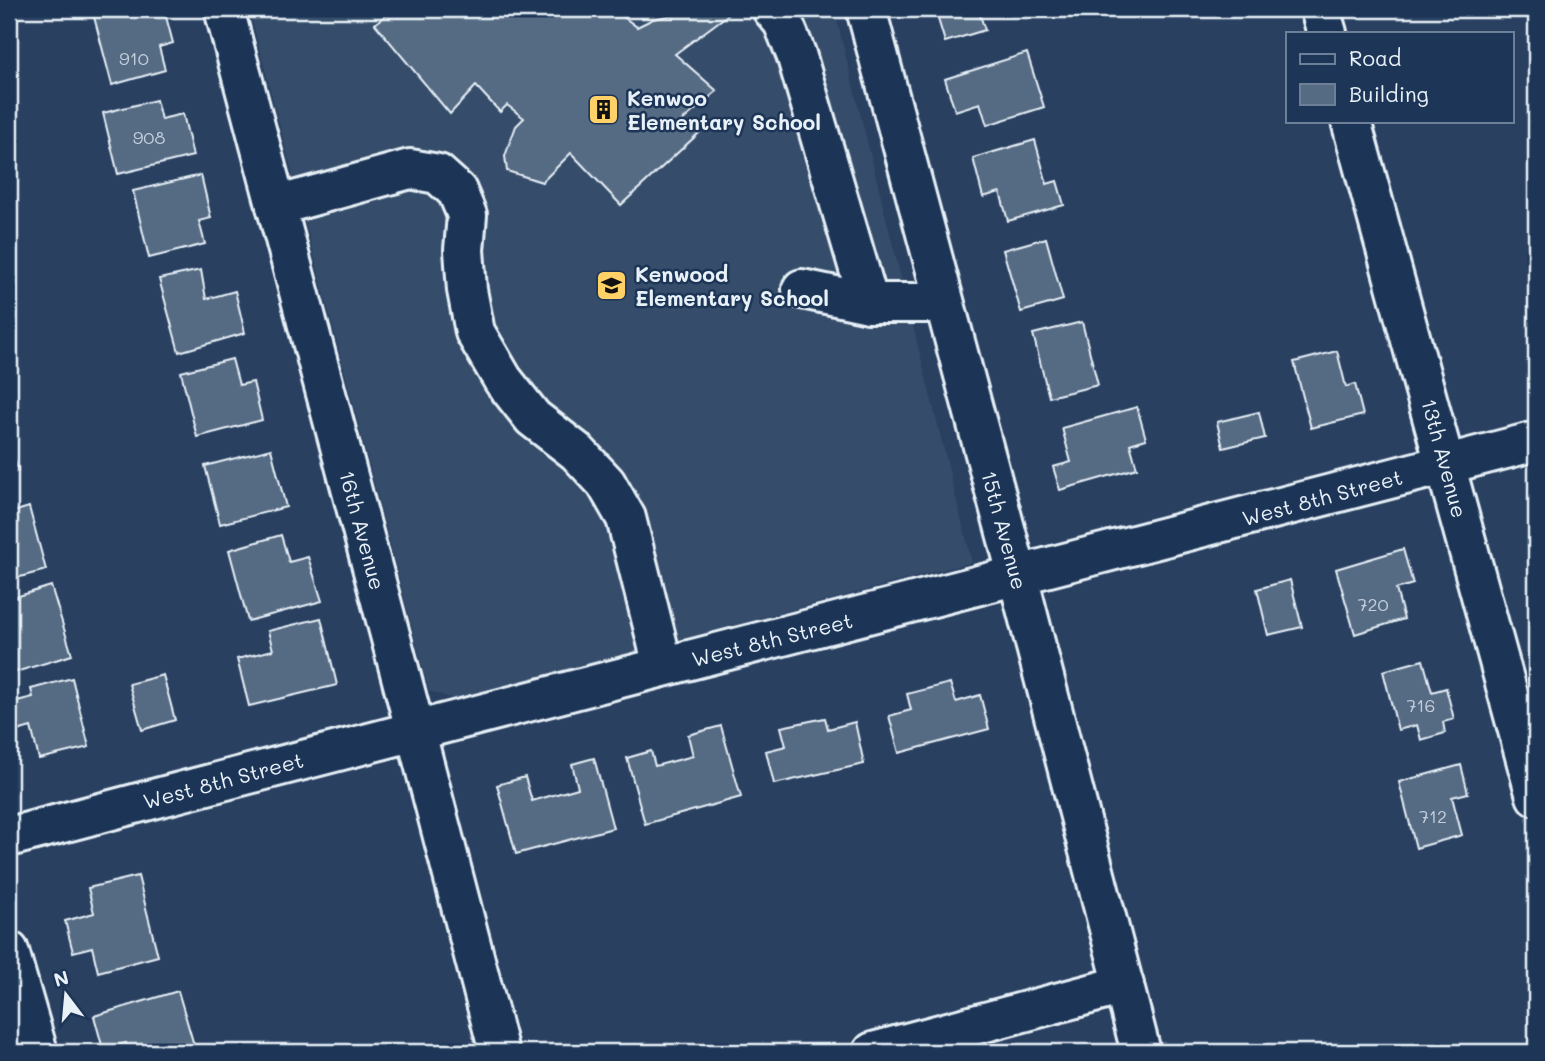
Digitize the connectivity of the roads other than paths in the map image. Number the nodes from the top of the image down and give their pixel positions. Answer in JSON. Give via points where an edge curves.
{"nodes":[{"id":1,"x":224,"y":9,"type":"edge"},
{"id":2,"x":772,"y":9,"type":"edge"},
{"id":3,"x":866,"y":9,"type":"edge"},
{"id":4,"x":1320,"y":9,"type":"edge"},
{"id":5,"x":1327,"y":32,"type":"edge"},
{"id":6,"x":1351,"y":122,"type":"edge"},
{"id":7,"x":276,"y":206,"type":"junction"},
{"id":8,"x":802,"y":289,"type":"dead end"},
{"id":9,"x":869,"y":303,"type":"junction"},
{"id":10,"x":944,"y":303,"type":"junction"},
{"id":11,"x":1536,"y":441,"type":"edge"},
{"id":12,"x":1447,"y":465,"type":"junction"},
{"id":13,"x":1018,"y":577,"type":"junction"},
{"id":14,"x":663,"y":666,"type":"junction"},
{"id":15,"x":415,"y":729,"type":"junction"},
{"id":16,"x":1536,"y":796,"type":"edge"},
{"id":17,"x":9,"y":836,"type":"edge"},
{"id":18,"x":9,"y":951,"type":"edge"},
{"id":19,"x":1124,"y":985,"type":"junction"},
{"id":20,"x":38,"y":1052,"type":"edge"},
{"id":21,"x":499,"y":1052,"type":"edge"},
{"id":22,"x":873,"y":1052,"type":"edge"},
{"id":23,"x":1141,"y":1052,"type":"edge"}],
"edges":[{"from":1,"to":7,"type":"street","name":"16th Avenue"},
{"from":2,"to":9,"type":"street","via":[[783,22],[796,54]]},
{"from":3,"to":10,"type":"street","name":"15th Avenue"},
{"from":4,"to":5,"type":"street"},
{"from":6,"to":12,"type":"street","name":"13th Avenue"},
{"from":7,"to":14,"type":"street","via":[[411,169],[438,174],[457,191],[467,215],[464,250],[475,332],[503,380],[533,418],[577,452],[620,506]]},
{"from":7,"to":15,"type":"street","name":"16th Avenue"},
{"from":8,"to":9,"type":"street"},
{"from":9,"to":10,"type":"street"},
{"from":10,"to":13,"type":"street","name":"15th Avenue"},
{"from":11,"to":12,"type":"street","name":"West 8th Street"},
{"from":12,"to":13,"type":"street","name":"West 8th Street"},
{"from":12,"to":16,"type":"street","name":"13th Avenue"},
{"from":13,"to":14,"type":"street","name":"West 8th Street"},
{"from":13,"to":19,"type":"street","name":"15th Avenue"},
{"from":14,"to":15,"type":"street","name":"West 8th Street"},
{"from":15,"to":17,"type":"street","name":"West 8th Street"},
{"from":15,"to":21,"type":"street","name":"16th Avenue"},
{"from":18,"to":20,"type":"street"},
{"from":19,"to":22,"type":"street"},
{"from":19,"to":23,"type":"street","name":"15th Avenue"}]}
